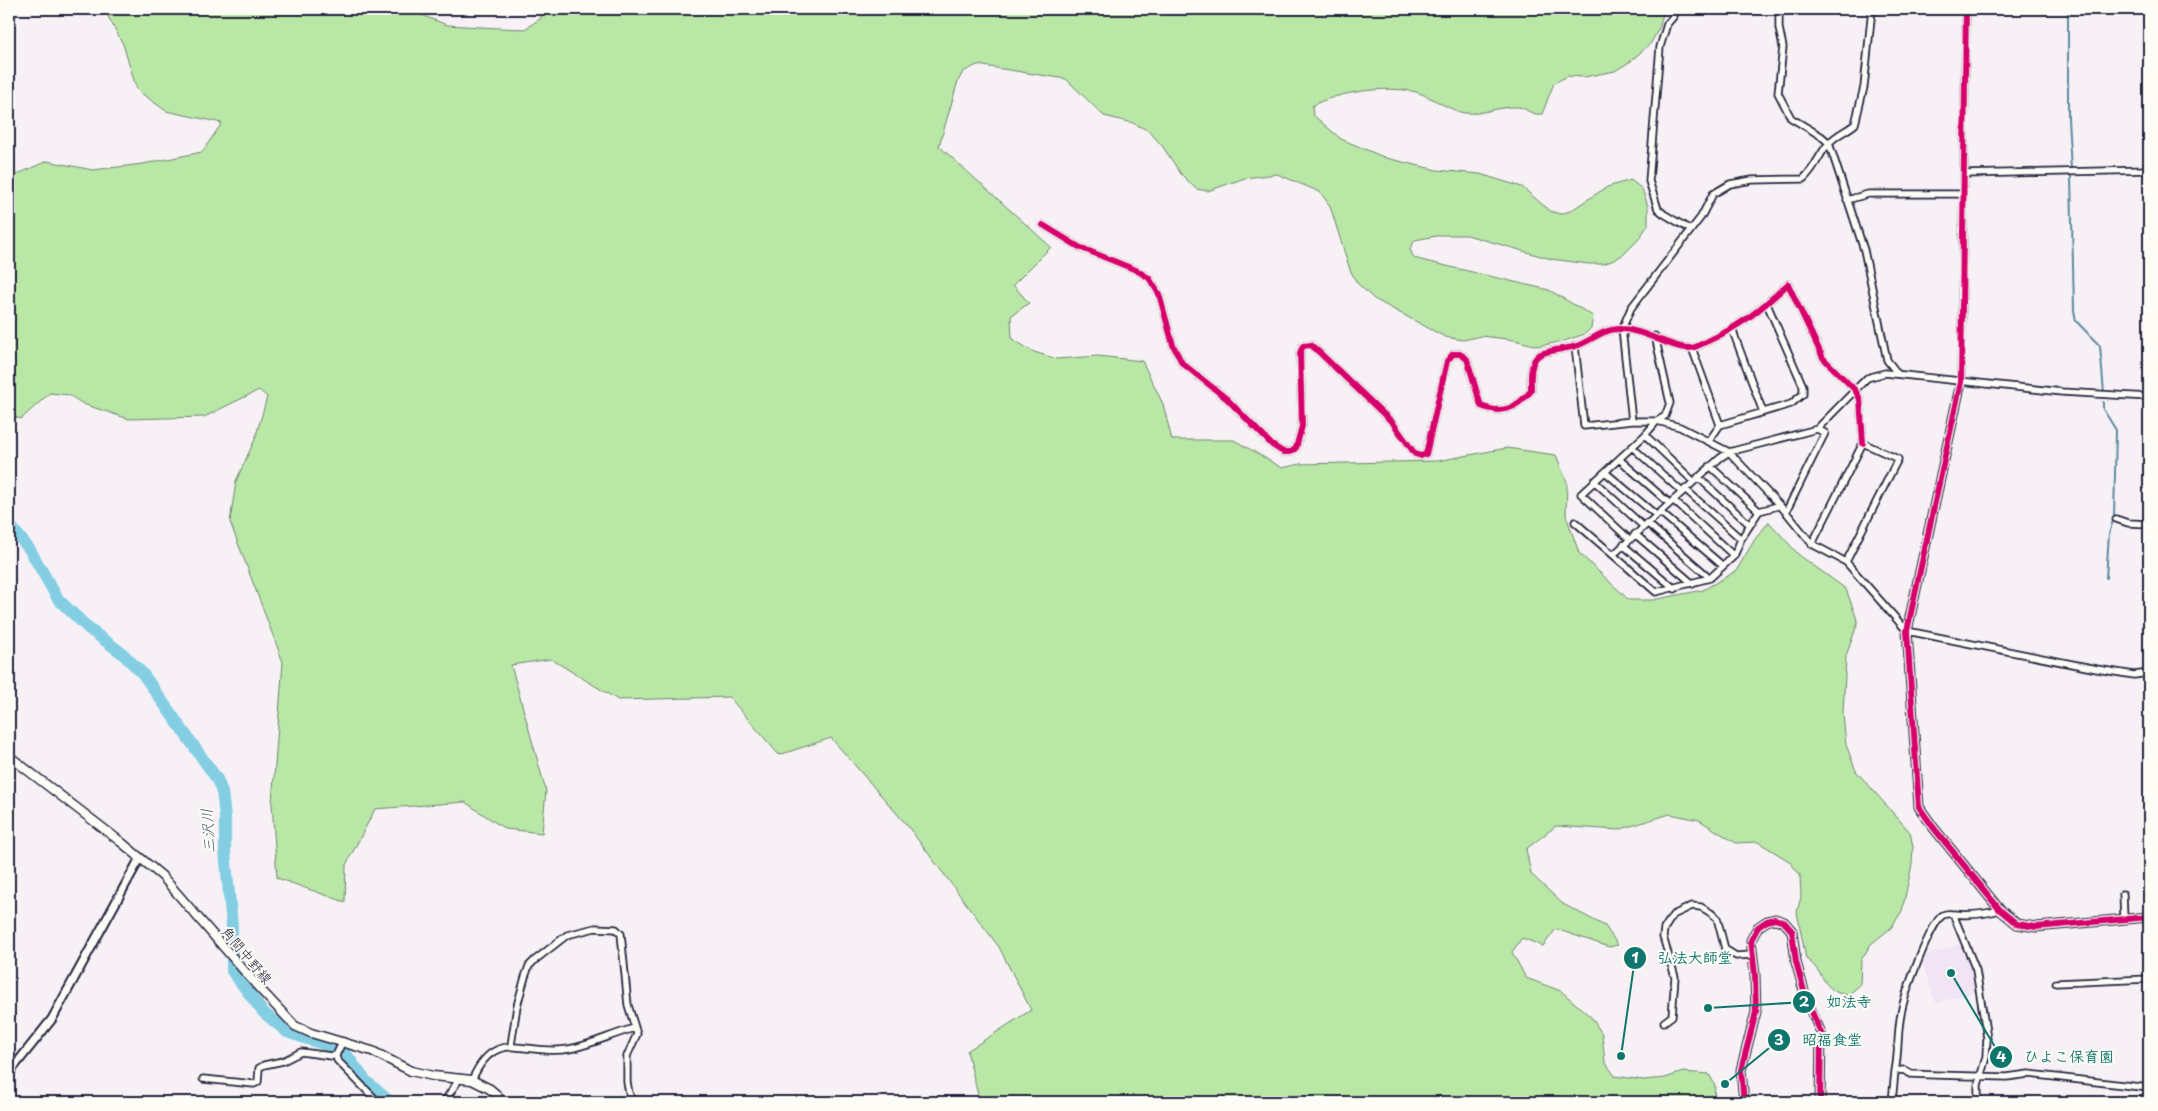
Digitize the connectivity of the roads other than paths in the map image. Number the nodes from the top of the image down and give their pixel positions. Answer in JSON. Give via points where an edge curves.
{"nodes":[{"id":1,"x":1674,"y":9,"type":"edge"},
{"id":2,"x":1779,"y":9,"type":"edge"},
{"id":3,"x":1872,"y":9,"type":"edge"},
{"id":4,"x":1966,"y":9,"type":"edge"},
{"id":5,"x":1829,"y":143,"type":"junction"},
{"id":6,"x":2149,"y":170,"type":"edge"},
{"id":7,"x":1964,"y":174,"type":"junction"},
{"id":8,"x":1963,"y":194,"type":"junction"},
{"id":9,"x":1847,"y":200,"type":"junction"},
{"id":10,"x":1043,"y":225,"type":"dead end"},
{"id":11,"x":1691,"y":230,"type":"junction"},
{"id":12,"x":1767,"y":304,"type":"junction"},
{"id":13,"x":1622,"y":329,"type":"junction"},
{"id":14,"x":1732,"y":330,"type":"junction"},
{"id":15,"x":1656,"y":336,"type":"junction"},
{"id":16,"x":1575,"y":346,"type":"junction"},
{"id":17,"x":1692,"y":348,"type":"junction"},
{"id":18,"x":1897,"y":373,"type":"junction"},
{"id":19,"x":1961,"y":382,"type":"junction"},
{"id":20,"x":1855,"y":390,"type":"junction"},
{"id":21,"x":2149,"y":396,"type":"edge"},
{"id":22,"x":1763,"y":412,"type":"junction"},
{"id":23,"x":1632,"y":421,"type":"junction"},
{"id":24,"x":1657,"y":421,"type":"junction"},
{"id":25,"x":1720,"y":425,"type":"junction"},
{"id":26,"x":1817,"y":429,"type":"junction"},
{"id":27,"x":1645,"y":435,"type":"junction"},
{"id":28,"x":1709,"y":441,"type":"junction"},
{"id":29,"x":1863,"y":443,"type":"junction"},
{"id":30,"x":1632,"y":447,"type":"junction"},
{"id":31,"x":1729,"y":452,"type":"junction"},
{"id":32,"x":1619,"y":459,"type":"junction"},
{"id":33,"x":1710,"y":466,"type":"junction"},
{"id":34,"x":1605,"y":472,"type":"junction"},
{"id":35,"x":1698,"y":477,"type":"junction"},
{"id":36,"x":1594,"y":481,"type":"junction"},
{"id":37,"x":1693,"y":481,"type":"junction"},
{"id":38,"x":1683,"y":490,"type":"junction"},
{"id":39,"x":1671,"y":502,"type":"junction"},
{"id":40,"x":1778,"y":506,"type":"junction"},
{"id":41,"x":1759,"y":511,"type":"junction"},
{"id":42,"x":1786,"y":512,"type":"junction"},
{"id":43,"x":1658,"y":513,"type":"junction"},
{"id":44,"x":2116,"y":519,"type":"dead end"},
{"id":45,"x":1575,"y":522,"type":"dead end"},
{"id":46,"x":2149,"y":524,"type":"edge"},
{"id":47,"x":1645,"y":525,"type":"junction"},
{"id":48,"x":1750,"y":525,"type":"junction"},
{"id":49,"x":1635,"y":534,"type":"junction"},
{"id":50,"x":1741,"y":539,"type":"junction"},
{"id":51,"x":1630,"y":540,"type":"junction"},
{"id":52,"x":1812,"y":544,"type":"junction"},
{"id":53,"x":1623,"y":545,"type":"junction"},
{"id":54,"x":1613,"y":555,"type":"junction"},
{"id":55,"x":1734,"y":556,"type":"junction"},
{"id":56,"x":1846,"y":562,"type":"junction"},
{"id":57,"x":1722,"y":566,"type":"junction"},
{"id":58,"x":1710,"y":578,"type":"junction"},
{"id":59,"x":1693,"y":584,"type":"junction"},
{"id":60,"x":1675,"y":589,"type":"junction"},
{"id":61,"x":1906,"y":631,"type":"junction"},
{"id":62,"x":2149,"y":672,"type":"edge"},
{"id":63,"x":9,"y":756,"type":"edge"},
{"id":64,"x":140,"y":858,"type":"junction"},
{"id":65,"x":2123,"y":894,"type":"dead end"},
{"id":66,"x":2000,"y":910,"type":"junction"},
{"id":67,"x":1953,"y":914,"type":"junction"},
{"id":68,"x":2149,"y":917,"type":"edge"},
{"id":69,"x":2124,"y":919,"type":"junction"},
{"id":70,"x":1752,"y":955,"type":"junction"},
{"id":71,"x":2149,"y":979,"type":"edge"},
{"id":72,"x":2056,"y":982,"type":"dead end"},
{"id":73,"x":1664,"y":1022,"type":"dead end"},
{"id":74,"x":635,"y":1028,"type":"junction"},
{"id":75,"x":343,"y":1041,"type":"junction"},
{"id":76,"x":511,"y":1045,"type":"junction"},
{"id":77,"x":336,"y":1055,"type":"junction"},
{"id":78,"x":1895,"y":1071,"type":"junction"},
{"id":79,"x":9,"y":1073,"type":"edge"},
{"id":80,"x":1980,"y":1076,"type":"junction"},
{"id":81,"x":460,"y":1078,"type":"junction"},
{"id":82,"x":203,"y":1079,"type":"dead end"},
{"id":83,"x":472,"y":1080,"type":"junction"},
{"id":84,"x":2149,"y":1088,"type":"edge"},
{"id":85,"x":378,"y":1102,"type":"edge"},
{"id":86,"x":444,"y":1102,"type":"edge"},
{"id":87,"x":501,"y":1102,"type":"edge"},
{"id":88,"x":633,"y":1102,"type":"edge"},
{"id":89,"x":1744,"y":1102,"type":"edge"},
{"id":90,"x":1820,"y":1102,"type":"edge"},
{"id":91,"x":1892,"y":1102,"type":"edge"},
{"id":92,"x":1978,"y":1102,"type":"edge"}],
"edges":[{"from":1,"to":11,"type":"street","via":[[1660,47],[1649,181],[1658,209]]},
{"from":2,"to":5,"type":"street","via":[[1778,28],[1783,47],[1778,93],[1791,118]]},
{"from":3,"to":5,"type":"street","via":[[1864,87],[1855,124]]},
{"from":4,"to":7,"type":"street"},
{"from":5,"to":9,"type":"street"},
{"from":5,"to":11,"type":"street","via":[[1803,179],[1752,180],[1720,189],[1713,194],[1702,217]]},
{"from":6,"to":7,"type":"street"},
{"from":7,"to":8,"type":"street"},
{"from":8,"to":9,"type":"street","via":[[1868,194]]},
{"from":8,"to":19,"type":"street"},
{"from":9,"to":18,"type":"street","via":[[1864,250],[1885,354]]},
{"from":10,"to":16,"type":"street","via":[[1080,247],[1149,278],[1158,294],[1170,338],[1182,363],[1227,399],[1283,452],[1292,452],[1296,448],[1302,426],[1300,353],[1303,346],[1311,345],[1320,353],[1393,422],[1415,454],[1421,456],[1426,454],[1447,361],[1453,354],[1468,359],[1481,406],[1494,411],[1521,402],[1531,391],[1531,372],[1540,354]]},
{"from":11,"to":13,"type":"street","via":[[1631,308]]},
{"from":12,"to":14,"type":"street"},
{"from":12,"to":20,"type":"street","via":[[1788,284],[1823,358]]},
{"from":12,"to":22,"type":"street","via":[[1803,386],[1803,394],[1791,404]]},
{"from":13,"to":15,"type":"street"},
{"from":13,"to":16,"type":"street","via":[[1606,331]]},
{"from":13,"to":23,"type":"street"},
{"from":14,"to":17,"type":"street"},
{"from":14,"to":22,"type":"street"},
{"from":15,"to":17,"type":"street"},
{"from":15,"to":24,"type":"street","via":[[1670,403],[1665,416]]},
{"from":16,"to":23,"type":"street","via":[[1584,426]]},
{"from":17,"to":25,"type":"street"},
{"from":18,"to":19,"type":"street"},
{"from":18,"to":20,"type":"street","via":[[1867,378]]},
{"from":19,"to":21,"type":"street"},
{"from":19,"to":61,"type":"street"},
{"from":20,"to":26,"type":"street"},
{"from":20,"to":29,"type":"street","via":[[1860,399]]},
{"from":22,"to":25,"type":"street"},
{"from":23,"to":24,"type":"street"},
{"from":24,"to":27,"type":"street"},
{"from":24,"to":28,"type":"street","via":[[1680,427]]},
{"from":25,"to":28,"type":"street"},
{"from":26,"to":31,"type":"street"},
{"from":26,"to":42,"type":"street","via":[[1825,433]]},
{"from":27,"to":30,"type":"street"},
{"from":27,"to":37,"type":"street"},
{"from":28,"to":31,"type":"street"},
{"from":29,"to":52,"type":"street"},
{"from":29,"to":56,"type":"street","via":[[1898,459]]},
{"from":30,"to":32,"type":"street"},
{"from":30,"to":38,"type":"street"},
{"from":31,"to":33,"type":"street"},
{"from":31,"to":40,"type":"street"},
{"from":32,"to":34,"type":"street"},
{"from":32,"to":39,"type":"street"},
{"from":33,"to":35,"type":"street"},
{"from":33,"to":41,"type":"street"},
{"from":34,"to":36,"type":"street"},
{"from":34,"to":43,"type":"street"},
{"from":35,"to":37,"type":"street"},
{"from":35,"to":48,"type":"street"},
{"from":36,"to":47,"type":"street"},
{"from":36,"to":51,"type":"street","via":[[1580,494]]},
{"from":37,"to":38,"type":"street"},
{"from":38,"to":39,"type":"street"},
{"from":38,"to":50,"type":"street"},
{"from":39,"to":43,"type":"street"},
{"from":39,"to":55,"type":"street"},
{"from":40,"to":41,"type":"street"},
{"from":40,"to":42,"type":"street"},
{"from":41,"to":48,"type":"street"},
{"from":42,"to":52,"type":"street"},
{"from":43,"to":47,"type":"street"},
{"from":43,"to":57,"type":"street"},
{"from":44,"to":46,"type":"street"},
{"from":45,"to":54,"type":"street"},
{"from":47,"to":49,"type":"street"},
{"from":47,"to":58,"type":"street"},
{"from":48,"to":50,"type":"street"},
{"from":49,"to":51,"type":"street"},
{"from":49,"to":59,"type":"street"},
{"from":50,"to":55,"type":"street"},
{"from":51,"to":53,"type":"street"},
{"from":52,"to":56,"type":"street"},
{"from":53,"to":54,"type":"street"},
{"from":53,"to":60,"type":"street"},
{"from":54,"to":60,"type":"street","via":[[1656,592]]},
{"from":55,"to":57,"type":"street"},
{"from":56,"to":61,"type":"street"},
{"from":57,"to":58,"type":"street"},
{"from":58,"to":59,"type":"street"},
{"from":59,"to":60,"type":"street"},
{"from":61,"to":62,"type":"street","via":[[2097,669],[2134,675]]},
{"from":61,"to":66,"type":"street","via":[[1919,806]]},
{"from":63,"to":64,"type":"main road","name":"角間中野線"},
{"from":64,"to":75,"type":"main road","name":"角間中野線","via":[[172,886],[284,1017],[311,1033]]},
{"from":64,"to":79,"type":"street","via":[[52,1019]]},
{"from":65,"to":69,"type":"street"},
{"from":66,"to":67,"type":"street","via":[[1978,915]]},
{"from":66,"to":69,"type":"street","via":[[2017,924],[2036,927]]},
{"from":67,"to":78,"type":"street","via":[[1942,915],[1935,923],[1915,967],[1901,1013]]},
{"from":67,"to":80,"type":"street","via":[[1976,970],[1986,1038],[1986,1057]]},
{"from":68,"to":69,"type":"street"},
{"from":70,"to":73,"type":"street","via":[[1736,956],[1725,948],[1717,918],[1701,907],[1692,906],[1673,915],[1663,937],[1675,977],[1672,1016]]},
{"from":70,"to":89,"type":"street","via":[[1756,1012],[1741,1070]]},
{"from":70,"to":90,"type":"street","via":[[1751,940],[1758,927],[1767,921],[1784,922],[1792,930],[1796,962],[1806,998],[1821,1033]]},
{"from":71,"to":72,"type":"street"},
{"from":74,"to":76,"type":"street","via":[[566,1049],[544,1050]]},
{"from":74,"to":76,"type":"street","via":[[628,1005],[621,934],[616,929],[595,928],[567,935],[530,966],[517,1006]]},
{"from":74,"to":88,"type":"street","via":[[637,1034],[627,1056],[627,1082]]},
{"from":75,"to":77,"type":"street"},
{"from":75,"to":81,"type":"main road","name":"角間中野線","via":[[372,1051],[411,1071]]},
{"from":76,"to":83,"type":"street","via":[[493,1052],[480,1064]]},
{"from":77,"to":82,"type":"street","via":[[302,1052],[283,1061],[264,1064],[259,1068],[258,1082],[254,1084]]},
{"from":77,"to":85,"type":"street","via":[[337,1060]]},
{"from":78,"to":80,"type":"street"},
{"from":78,"to":91,"type":"street"},
{"from":80,"to":84,"type":"street","via":[[2029,1074]]},
{"from":80,"to":92,"type":"street"},
{"from":81,"to":83,"type":"main road","name":"角間中野線"},
{"from":81,"to":86,"type":"street"},
{"from":83,"to":87,"type":"main road","name":"角間中野線","via":[[490,1089]]}]}
